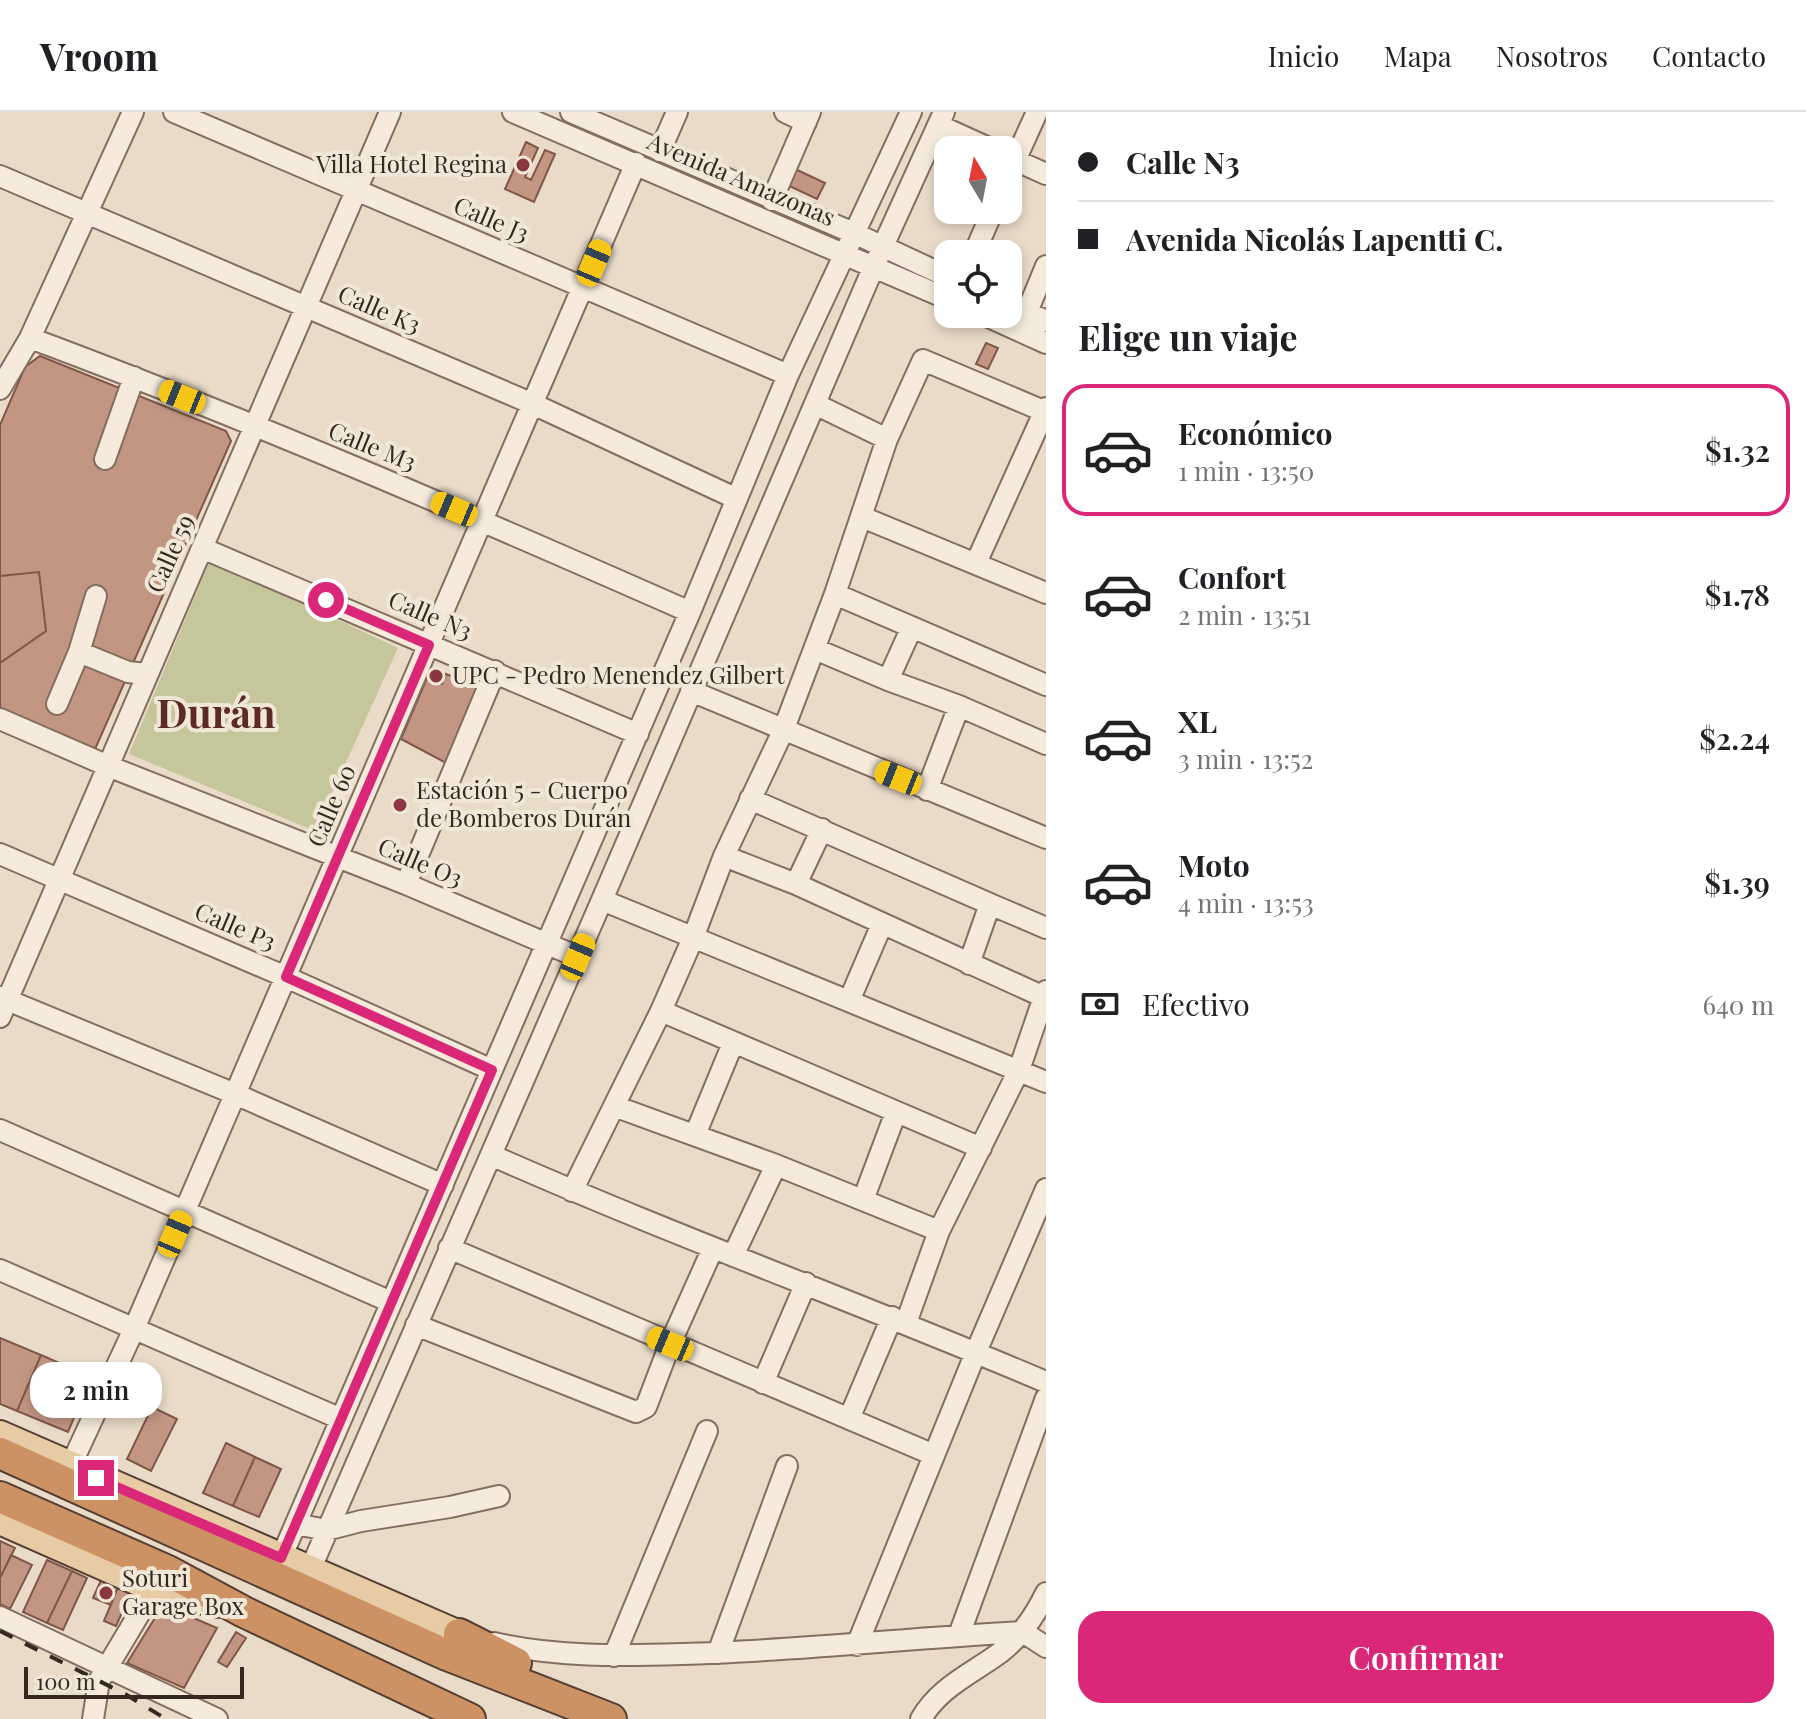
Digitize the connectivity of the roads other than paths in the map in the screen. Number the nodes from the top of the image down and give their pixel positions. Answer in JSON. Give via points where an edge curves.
{"nodes":[{"id":1,"x":133,"y":112,"type":"edge"},
{"id":2,"x":174,"y":112,"type":"edge"},
{"id":3,"x":390,"y":112,"type":"edge"},
{"id":4,"x":513,"y":112,"type":"edge"},
{"id":5,"x":571,"y":112,"type":"edge"},
{"id":6,"x":677,"y":112,"type":"edge"},
{"id":7,"x":785,"y":112,"type":"edge"},
{"id":8,"x":911,"y":112,"type":"edge"},
{"id":9,"x":1037,"y":112,"type":"edge"},
{"id":10,"x":808,"y":117,"type":"edge"},
{"id":11,"x":941,"y":119,"type":"edge"},
{"id":12,"x":970,"y":136,"type":"edge"},
{"id":13,"x":1022,"y":141,"type":"edge"},
{"id":14,"x":660,"y":151,"type":"junction"},
{"id":15,"x":636,"y":163,"type":"junction"},
{"id":16,"x":1022,"y":167,"type":"edge"},
{"id":17,"x":1046,"y":174,"type":"edge"},
{"id":18,"x":0,"y":176,"type":"edge"},
{"id":19,"x":356,"y":190,"type":"junction"},
{"id":20,"x":772,"y":200,"type":"junction"},
{"id":21,"x":87,"y":213,"type":"junction"},
{"id":22,"x":856,"y":234,"type":"junction"},
{"id":23,"x":846,"y":253,"type":"junction"},
{"id":24,"x":879,"y":256,"type":"junction"},
{"id":25,"x":1046,"y":266,"type":"edge"},
{"id":26,"x":934,"y":273,"type":"edge"},
{"id":27,"x":583,"y":288,"type":"junction"},
{"id":28,"x":934,"y":290,"type":"edge"},
{"id":29,"x":306,"y":307,"type":"junction"},
{"id":30,"x":1027,"y":312,"type":"edge"},
{"id":31,"x":1013,"y":328,"type":"edge"},
{"id":32,"x":30,"y":338,"type":"junction"},
{"id":33,"x":1046,"y":343,"type":"edge"},
{"id":34,"x":788,"y":375,"type":"junction"},
{"id":35,"x":134,"y":377,"type":"junction"},
{"id":36,"x":0,"y":389,"type":"edge"},
{"id":37,"x":533,"y":404,"type":"junction"},
{"id":38,"x":815,"y":404,"type":"junction"},
{"id":39,"x":1045,"y":411,"type":"edge"},
{"id":40,"x":255,"y":426,"type":"junction"},
{"id":41,"x":887,"y":439,"type":"junction"},
{"id":42,"x":105,"y":459,"type":"dead end"},
{"id":43,"x":735,"y":498,"type":"junction"},
{"id":44,"x":862,"y":517,"type":"junction"},
{"id":45,"x":483,"y":521,"type":"junction"},
{"id":46,"x":202,"y":548,"type":"junction"},
{"id":47,"x":976,"y":563,"type":"junction"},
{"id":48,"x":1046,"y":593,"type":"edge"},
{"id":49,"x":835,"y":594,"type":"junction"},
{"id":50,"x":96,"y":596,"type":"dead end"},
{"id":51,"x":690,"y":612,"type":"junction"},
{"id":52,"x":912,"y":627,"type":"junction"},
{"id":53,"x":429,"y":645,"type":"junction"},
{"id":54,"x":815,"y":649,"type":"junction"},
{"id":55,"x":79,"y":652,"type":"junction"},
{"id":56,"x":495,"y":671,"type":"junction"},
{"id":57,"x":146,"y":674,"type":"junction"},
{"id":58,"x":888,"y":680,"type":"junction"},
{"id":59,"x":1046,"y":685,"type":"edge"},
{"id":60,"x":691,"y":691,"type":"junction"},
{"id":61,"x":57,"y":704,"type":"dead end"},
{"id":62,"x":959,"y":706,"type":"junction"},
{"id":63,"x":0,"y":719,"type":"edge"},
{"id":64,"x":783,"y":731,"type":"junction"},
{"id":65,"x":638,"y":734,"type":"junction"},
{"id":66,"x":1046,"y":744,"type":"edge"},
{"id":67,"x":108,"y":766,"type":"junction"},
{"id":68,"x":927,"y":790,"type":"junction"},
{"id":69,"x":750,"y":799,"type":"junction"},
{"id":70,"x":822,"y":829,"type":"junction"},
{"id":71,"x":1046,"y":838,"type":"edge"},
{"id":72,"x":0,"y":854,"type":"edge"},
{"id":73,"x":724,"y":856,"type":"junction"},
{"id":74,"x":338,"y":857,"type":"junction"},
{"id":75,"x":59,"y":880,"type":"junction"},
{"id":76,"x":406,"y":884,"type":"junction"},
{"id":77,"x":796,"y":884,"type":"junction"},
{"id":78,"x":602,"y":900,"type":"junction"},
{"id":79,"x":990,"y":904,"type":"junction"},
{"id":80,"x":882,"y":924,"type":"junction"},
{"id":81,"x":1046,"y":928,"type":"edge"},
{"id":82,"x":693,"y":938,"type":"junction"},
{"id":83,"x":545,"y":944,"type":"junction"},
{"id":84,"x":578,"y":957,"type":"junction"},
{"id":85,"x":969,"y":964,"type":"junction"},
{"id":86,"x":286,"y":977,"type":"junction"},
{"id":87,"x":1045,"y":994,"type":"edge"},
{"id":88,"x":849,"y":1001,"type":"junction"},
{"id":89,"x":2,"y":1005,"type":"edge"},
{"id":90,"x":661,"y":1011,"type":"junction"},
{"id":91,"x":733,"y":1043,"type":"junction"},
{"id":92,"x":492,"y":1070,"type":"junction"},
{"id":93,"x":1019,"y":1070,"type":"junction"},
{"id":94,"x":1046,"y":1082,"type":"edge"},
{"id":95,"x":235,"y":1094,"type":"junction"},
{"id":96,"x":614,"y":1106,"type":"junction"},
{"id":97,"x":896,"y":1112,"type":"junction"},
{"id":98,"x":0,"y":1130,"type":"edge"},
{"id":99,"x":695,"y":1135,"type":"junction"},
{"id":100,"x":981,"y":1148,"type":"junction"},
{"id":101,"x":491,"y":1155,"type":"junction"},
{"id":102,"x":776,"y":1165,"type":"junction"},
{"id":103,"x":443,"y":1185,"type":"junction"},
{"id":104,"x":1046,"y":1189,"type":"edge"},
{"id":105,"x":572,"y":1191,"type":"junction"},
{"id":106,"x":863,"y":1200,"type":"junction"},
{"id":107,"x":186,"y":1210,"type":"junction"},
{"id":108,"x":939,"y":1231,"type":"junction"},
{"id":109,"x":449,"y":1248,"type":"junction"},
{"id":110,"x":713,"y":1248,"type":"junction"},
{"id":111,"x":733,"y":1256,"type":"junction"},
{"id":112,"x":0,"y":1270,"type":"edge"},
{"id":113,"x":806,"y":1283,"type":"junction"},
{"id":114,"x":391,"y":1302,"type":"junction"},
{"id":115,"x":899,"y":1320,"type":"junction"},
{"id":116,"x":416,"y":1325,"type":"junction"},
{"id":117,"x":134,"y":1329,"type":"junction"},
{"id":118,"x":670,"y":1344,"type":"junction"},
{"id":119,"x":976,"y":1352,"type":"junction"},
{"id":120,"x":1046,"y":1382,"type":"edge"},
{"id":121,"x":763,"y":1383,"type":"junction"},
{"id":122,"x":1046,"y":1398,"type":"edge"},
{"id":123,"x":341,"y":1419,"type":"junction"},
{"id":124,"x":849,"y":1419,"type":"junction"},
{"id":125,"x":707,"y":1431,"type":"dead end"},
{"id":126,"x":0,"y":1434,"type":"edge"},
{"id":127,"x":0,"y":1453,"type":"edge"},
{"id":128,"x":934,"y":1455,"type":"junction"},
{"id":129,"x":787,"y":1466,"type":"dead end"},
{"id":130,"x":70,"y":1467,"type":"junction"},
{"id":131,"x":499,"y":1496,"type":"dead end"},
{"id":132,"x":0,"y":1497,"type":"edge"},
{"id":133,"x":0,"y":1521,"type":"edge"},
{"id":134,"x":296,"y":1524,"type":"junction"},
{"id":135,"x":326,"y":1530,"type":"junction"},
{"id":136,"x":281,"y":1558,"type":"junction"},
{"id":137,"x":310,"y":1570,"type":"junction"},
{"id":138,"x":154,"y":1589,"type":"junction"},
{"id":139,"x":1046,"y":1593,"type":"edge"},
{"id":140,"x":244,"y":1612,"type":"junction"},
{"id":141,"x":0,"y":1617,"type":"edge"},
{"id":142,"x":1023,"y":1632,"type":"junction"},
{"id":143,"x":459,"y":1634,"type":"junction"},
{"id":144,"x":959,"y":1635,"type":"junction"},
{"id":145,"x":857,"y":1645,"type":"junction"},
{"id":146,"x":1046,"y":1647,"type":"edge"},
{"id":147,"x":718,"y":1653,"type":"junction"},
{"id":148,"x":614,"y":1656,"type":"junction"},
{"id":149,"x":106,"y":1668,"type":"junction"},
{"id":150,"x":93,"y":1719,"type":"edge"},
{"id":151,"x":217,"y":1719,"type":"edge"},
{"id":152,"x":470,"y":1719,"type":"edge"},
{"id":153,"x":611,"y":1719,"type":"edge"},
{"id":154,"x":625,"y":1719,"type":"edge"},
{"id":155,"x":921,"y":1719,"type":"edge"}],
"edges":[{"from":1,"to":21,"type":"street"},
{"from":2,"to":19,"type":"street","name":"Calle J3"},
{"from":3,"to":19,"type":"street","name":"Calle 59"},
{"from":4,"to":15,"type":"street","name":"Avenida Amazonas"},
{"from":5,"to":14,"type":"street","name":"Avenida Amazonas"},
{"from":6,"to":14,"type":"street"},
{"from":7,"to":10,"type":"street"},
{"from":8,"to":22,"type":"street"},
{"from":9,"to":13,"type":"street"},
{"from":10,"to":20,"type":"street"},
{"from":11,"to":12,"type":"street"},
{"from":11,"to":24,"type":"street"},
{"from":14,"to":20,"type":"street","name":"Avenida Amazonas"},
{"from":15,"to":23,"type":"street","name":"Avenida Amazonas"},
{"from":15,"to":27,"type":"street","name":"Calle 60"},
{"from":16,"to":17,"type":"street"},
{"from":18,"to":21,"type":"street","name":"Calle K3"},
{"from":19,"to":27,"type":"street","name":"Calle J3"},
{"from":19,"to":29,"type":"street","name":"Calle 59"},
{"from":20,"to":22,"type":"street","name":"Avenida Amazonas"},
{"from":21,"to":29,"type":"street","name":"Calle K3"},
{"from":21,"to":32,"type":"street"},
{"from":22,"to":23,"type":"street"},
{"from":22,"to":24,"type":"street","name":"Avenida Amazonas"},
{"from":23,"to":24,"type":"street","name":"Avenida Amazonas"},
{"from":23,"to":34,"type":"street"},
{"from":24,"to":26,"type":"street","name":"Avenida Amazonas"},
{"from":24,"to":28,"type":"street","name":"Avenida Amazonas"},
{"from":24,"to":38,"type":"street"},
{"from":25,"to":30,"type":"street"},
{"from":27,"to":34,"type":"street","name":"Calle J3"},
{"from":27,"to":37,"type":"street","name":"Calle 60"},
{"from":29,"to":37,"type":"street","name":"Calle K3"},
{"from":29,"to":40,"type":"street","name":"Calle 59"},
{"from":31,"to":33,"type":"street"},
{"from":32,"to":35,"type":"street","name":"Calle M3"},
{"from":32,"to":36,"type":"street"},
{"from":34,"to":43,"type":"street"},
{"from":35,"to":40,"type":"street","name":"Calle M3"},
{"from":35,"to":42,"type":"street"},
{"from":37,"to":43,"type":"street","name":"Calle K3"},
{"from":37,"to":45,"type":"street","name":"Calle 60"},
{"from":38,"to":41,"type":"street"},
{"from":38,"to":60,"type":"street"},
{"from":39,"to":41,"type":"street","via":[[923,360]]},
{"from":39,"to":47,"type":"street"},
{"from":40,"to":45,"type":"street","name":"Calle M3"},
{"from":40,"to":46,"type":"street","name":"Calle 59"},
{"from":41,"to":44,"type":"street"},
{"from":43,"to":51,"type":"street"},
{"from":44,"to":47,"type":"street"},
{"from":44,"to":49,"type":"street"},
{"from":45,"to":51,"type":"street","name":"Calle M3"},
{"from":45,"to":53,"type":"street","name":"Calle 60"},
{"from":46,"to":53,"type":"street","name":"Calle N3"},
{"from":46,"to":57,"type":"street","name":"Calle 59"},
{"from":47,"to":48,"type":"street"},
{"from":49,"to":52,"type":"street"},
{"from":49,"to":54,"type":"street"},
{"from":50,"to":55,"type":"street"},
{"from":51,"to":65,"type":"street"},
{"from":52,"to":58,"type":"street"},
{"from":52,"to":59,"type":"street"},
{"from":53,"to":56,"type":"street","name":"Calle N3"},
{"from":53,"to":74,"type":"street","name":"Calle 60"},
{"from":54,"to":58,"type":"street"},
{"from":54,"to":64,"type":"street"},
{"from":55,"to":57,"type":"street"},
{"from":55,"to":61,"type":"street"},
{"from":56,"to":65,"type":"street","name":"Calle N3"},
{"from":56,"to":76,"type":"street"},
{"from":57,"to":67,"type":"street","name":"Calle 59"},
{"from":58,"to":62,"type":"street"},
{"from":60,"to":64,"type":"street"},
{"from":60,"to":78,"type":"street"},
{"from":62,"to":66,"type":"street"},
{"from":62,"to":68,"type":"street"},
{"from":63,"to":67,"type":"street","name":"Calle O3"},
{"from":64,"to":68,"type":"street"},
{"from":64,"to":69,"type":"street"},
{"from":65,"to":83,"type":"street"},
{"from":67,"to":74,"type":"street","name":"Calle O3"},
{"from":67,"to":75,"type":"street","name":"Calle 59"},
{"from":68,"to":71,"type":"street"},
{"from":69,"to":70,"type":"street"},
{"from":69,"to":73,"type":"street"},
{"from":70,"to":77,"type":"street"},
{"from":70,"to":79,"type":"street"},
{"from":72,"to":75,"type":"street","name":"Calle P3"},
{"from":73,"to":77,"type":"street"},
{"from":73,"to":82,"type":"street"},
{"from":74,"to":76,"type":"street","name":"Calle O3"},
{"from":74,"to":86,"type":"street","name":"Calle 60"},
{"from":75,"to":86,"type":"street","name":"Calle P3"},
{"from":75,"to":89,"type":"street","name":"Calle 59"},
{"from":76,"to":83,"type":"street","name":"Calle O3"},
{"from":77,"to":80,"type":"street"},
{"from":78,"to":82,"type":"street"},
{"from":78,"to":84,"type":"street"},
{"from":79,"to":81,"type":"street"},
{"from":79,"to":85,"type":"street"},
{"from":80,"to":85,"type":"street"},
{"from":80,"to":88,"type":"street"},
{"from":82,"to":88,"type":"street"},
{"from":82,"to":90,"type":"street"},
{"from":83,"to":84,"type":"street","name":"Calle O3"},
{"from":83,"to":92,"type":"street"},
{"from":84,"to":101,"type":"street"},
{"from":85,"to":87,"type":"street"},
{"from":86,"to":92,"type":"street","name":"Calle P3"},
{"from":86,"to":95,"type":"street","name":"Calle 60"},
{"from":87,"to":93,"type":"street"},
{"from":88,"to":93,"type":"street"},
{"from":89,"to":95,"type":"street"},
{"from":90,"to":91,"type":"street"},
{"from":90,"to":96,"type":"street"},
{"from":91,"to":97,"type":"street"},
{"from":91,"to":99,"type":"street"},
{"from":92,"to":103,"type":"street"},
{"from":93,"to":94,"type":"street"},
{"from":93,"to":100,"type":"street"},
{"from":95,"to":103,"type":"street"},
{"from":95,"to":107,"type":"street","name":"Calle 60"},
{"from":96,"to":99,"type":"street"},
{"from":96,"to":105,"type":"street"},
{"from":97,"to":100,"type":"street"},
{"from":97,"to":106,"type":"street"},
{"from":98,"to":107,"type":"street"},
{"from":99,"to":102,"type":"street"},
{"from":100,"to":108,"type":"street"},
{"from":101,"to":105,"type":"street"},
{"from":101,"to":109,"type":"street"},
{"from":102,"to":106,"type":"street"},
{"from":102,"to":111,"type":"street"},
{"from":103,"to":114,"type":"street"},
{"from":104,"to":119,"type":"street"},
{"from":105,"to":110,"type":"street"},
{"from":106,"to":108,"type":"street"},
{"from":107,"to":114,"type":"street"},
{"from":107,"to":117,"type":"street","name":"Calle 60"},
{"from":108,"to":115,"type":"street"},
{"from":109,"to":116,"type":"street"},
{"from":109,"to":118,"type":"street"},
{"from":110,"to":111,"type":"street"},
{"from":110,"to":118,"type":"street"},
{"from":111,"to":113,"type":"street"},
{"from":112,"to":117,"type":"street"},
{"from":113,"to":115,"type":"street"},
{"from":113,"to":121,"type":"street"},
{"from":114,"to":123,"type":"street"},
{"from":115,"to":119,"type":"street"},
{"from":115,"to":124,"type":"street"},
{"from":116,"to":118,"type":"street","via":[[636,1412],[646,1407]]},
{"from":116,"to":135,"type":"street"},
{"from":117,"to":123,"type":"street"},
{"from":117,"to":130,"type":"street","name":"Calle 60"},
{"from":118,"to":121,"type":"street"},
{"from":119,"to":120,"type":"street"},
{"from":119,"to":128,"type":"street"},
{"from":121,"to":124,"type":"street"},
{"from":122,"to":144,"type":"street"},
{"from":123,"to":134,"type":"street"},
{"from":124,"to":128,"type":"street"},
{"from":125,"to":148,"type":"street"},
{"from":126,"to":130,"type":"main road"},
{"from":127,"to":153,"type":"highway","via":[[447,1655]]},
{"from":128,"to":145,"type":"street"},
{"from":129,"to":147,"type":"street"},
{"from":130,"to":136,"type":"main road"},
{"from":131,"to":135,"type":"street"},
{"from":132,"to":140,"type":"highway","via":[[168,1571]]},
{"from":133,"to":138,"type":"main road"},
{"from":134,"to":135,"type":"street"},
{"from":134,"to":136,"type":"street"},
{"from":135,"to":137,"type":"street"},
{"from":136,"to":137,"type":"main road"},
{"from":137,"to":143,"type":"main road"},
{"from":138,"to":140,"type":"main road"},
{"from":138,"to":149,"type":"street"},
{"from":139,"to":142,"type":"street"},
{"from":140,"to":152,"type":"highway"},
{"from":141,"to":149,"type":"street"},
{"from":142,"to":144,"type":"street"},
{"from":142,"to":146,"type":"street"},
{"from":142,"to":155,"type":"street","via":[[931,1701]]},
{"from":143,"to":148,"type":"street","via":[[509,1646]]},
{"from":143,"to":154,"type":"highway"},
{"from":144,"to":145,"type":"street"},
{"from":145,"to":147,"type":"street"},
{"from":147,"to":148,"type":"street"},
{"from":149,"to":150,"type":"street","via":[[97,1687]]},
{"from":149,"to":151,"type":"street"}]}
